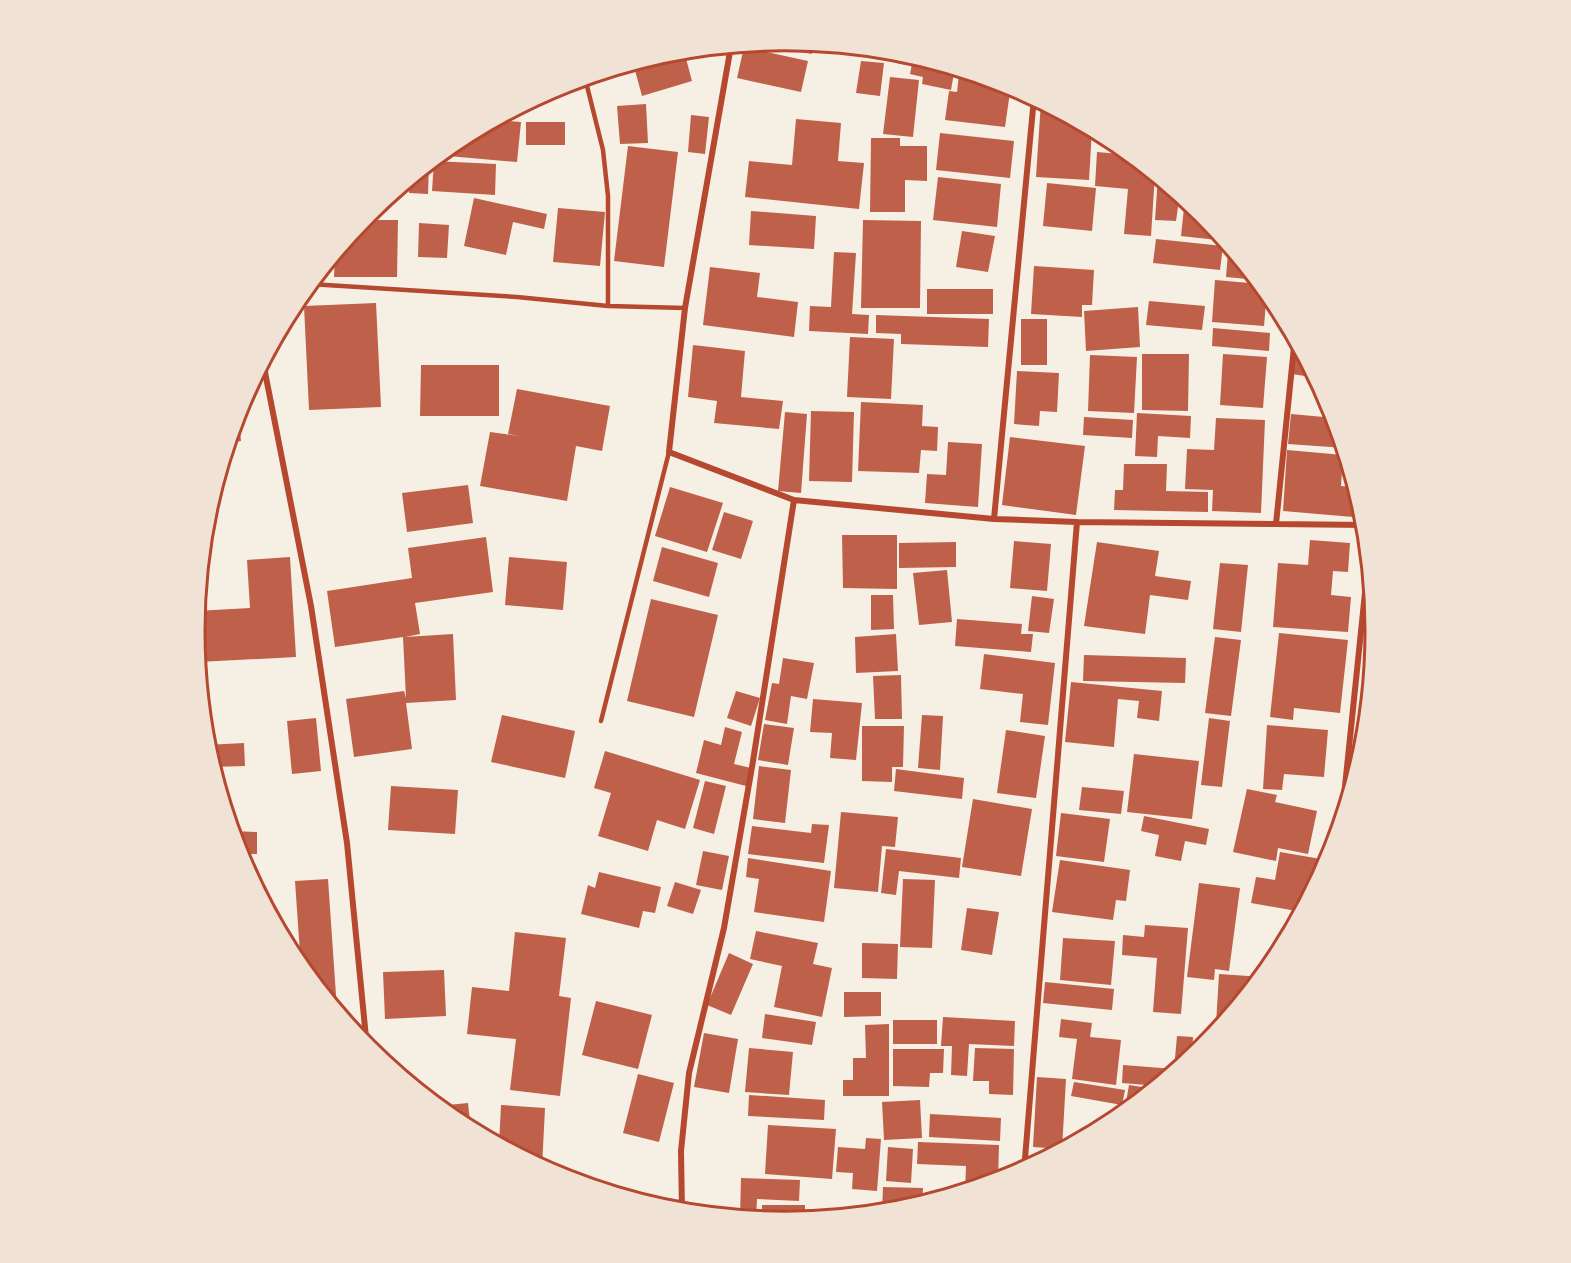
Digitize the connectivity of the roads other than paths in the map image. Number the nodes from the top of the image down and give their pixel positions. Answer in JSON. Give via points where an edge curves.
{"nodes":[{"id":1,"x":730,"y":54,"type":"edge"},
{"id":2,"x":587,"y":86,"type":"edge"},
{"id":3,"x":1033,"y":107,"type":"edge"},
{"id":4,"x":320,"y":285,"type":"edge"},
{"id":5,"x":608,"y":306,"type":"junction"},
{"id":6,"x":685,"y":308,"type":"junction"},
{"id":7,"x":1293,"y":351,"type":"edge"},
{"id":8,"x":265,"y":374,"type":"edge"},
{"id":9,"x":669,"y":452,"type":"junction"},
{"id":10,"x":794,"y":500,"type":"junction"},
{"id":11,"x":994,"y":519,"type":"junction"},
{"id":12,"x":1077,"y":522,"type":"junction"},
{"id":13,"x":1276,"y":524,"type":"junction"},
{"id":14,"x":1356,"y":525,"type":"edge"},
{"id":15,"x":1365,"y":593,"type":"edge"},
{"id":16,"x":601,"y":721,"type":"dead end"},
{"id":17,"x":1345,"y":785,"type":"edge"},
{"id":18,"x":365,"y":1032,"type":"edge"},
{"id":19,"x":1025,"y":1160,"type":"edge"},
{"id":20,"x":682,"y":1203,"type":"edge"}],
"edges":[{"from":1,"to":6,"type":"street"},
{"from":2,"to":5,"type":"lane","via":[[603,150],[608,196]]},
{"from":3,"to":11,"type":"street"},
{"from":4,"to":5,"type":"lane"},
{"from":5,"to":6,"type":"lane"},
{"from":6,"to":9,"type":"street"},
{"from":7,"to":13,"type":"street"},
{"from":8,"to":18,"type":"street","via":[[311,606],[347,843]]},
{"from":9,"to":10,"type":"street"},
{"from":9,"to":16,"type":"lane"},
{"from":10,"to":11,"type":"street"},
{"from":10,"to":20,"type":"street","via":[[724,928],[689,1073],[681,1151]]},
{"from":11,"to":12,"type":"street"},
{"from":12,"to":13,"type":"street"},
{"from":12,"to":19,"type":"street"},
{"from":13,"to":14,"type":"street"},
{"from":15,"to":17,"type":"street"}]}
